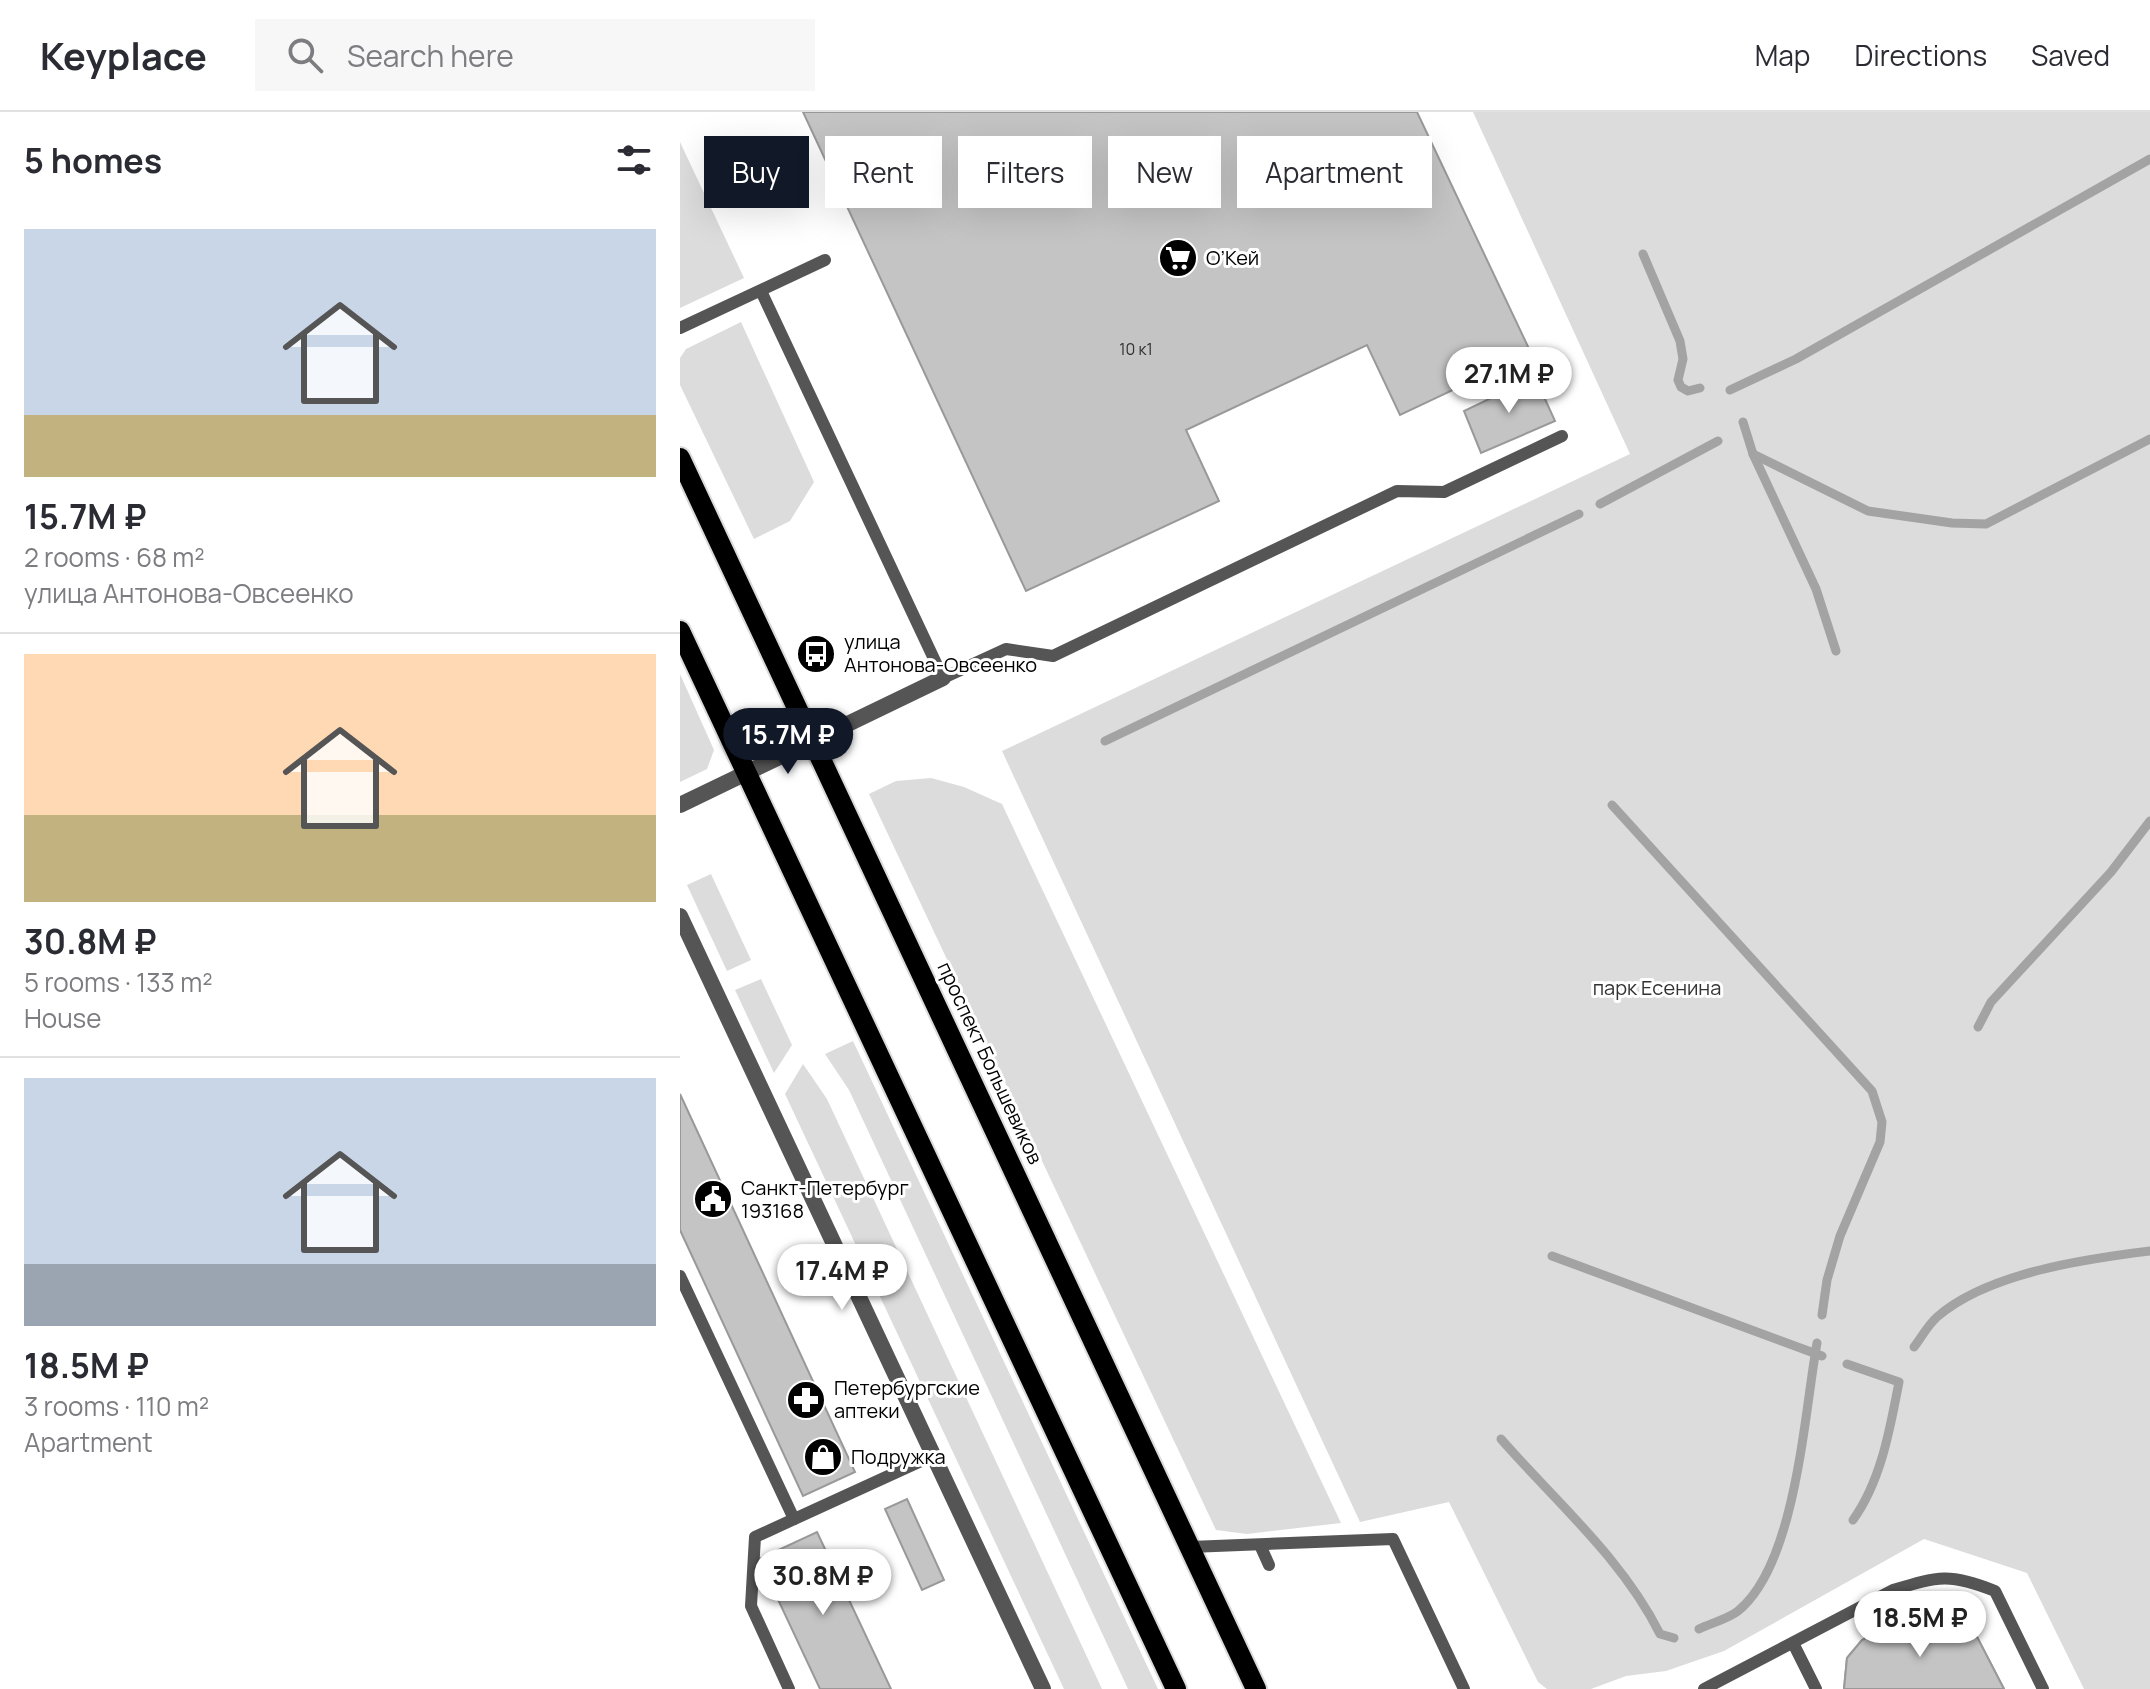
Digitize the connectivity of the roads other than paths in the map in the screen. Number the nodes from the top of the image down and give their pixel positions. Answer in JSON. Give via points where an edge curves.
{"nodes":[{"id":1,"x":825,"y":260,"type":"dead end"},
{"id":2,"x":761,"y":291,"type":"junction"},
{"id":3,"x":680,"y":328,"type":"edge"},
{"id":4,"x":1562,"y":436,"type":"dead end"},
{"id":5,"x":680,"y":458,"type":"edge"},
{"id":6,"x":680,"y":631,"type":"edge"},
{"id":7,"x":943,"y":678,"type":"junction"},
{"id":8,"x":813,"y":742,"type":"junction"},
{"id":9,"x":747,"y":773,"type":"junction"},
{"id":10,"x":680,"y":805,"type":"edge"},
{"id":11,"x":680,"y":916,"type":"edge"},
{"id":12,"x":680,"y":1276,"type":"edge"},
{"id":13,"x":932,"y":1456,"type":"junction"},
{"id":14,"x":794,"y":1519,"type":"junction"},
{"id":15,"x":1260,"y":1545,"type":"junction"},
{"id":16,"x":1190,"y":1547,"type":"junction"},
{"id":17,"x":1269,"y":1565,"type":"dead end"},
{"id":18,"x":1793,"y":1643,"type":"junction"},
{"id":19,"x":789,"y":1689,"type":"edge"},
{"id":20,"x":1043,"y":1689,"type":"edge"},
{"id":21,"x":1176,"y":1689,"type":"edge"},
{"id":22,"x":1256,"y":1689,"type":"edge"},
{"id":23,"x":1464,"y":1689,"type":"edge"},
{"id":24,"x":1704,"y":1689,"type":"edge"},
{"id":25,"x":1816,"y":1689,"type":"edge"},
{"id":26,"x":2043,"y":1689,"type":"edge"}],
"edges":[{"from":1,"to":2,"type":"lane"},
{"from":2,"to":3,"type":"lane"},
{"from":2,"to":7,"type":"lane"},
{"from":4,"to":7,"type":"lane","via":[[1444,492],[1397,491],[1053,656],[1006,649]]},
{"from":5,"to":8,"type":"main road","name":"проспект Большевиков"},
{"from":6,"to":9,"type":"main road"},
{"from":7,"to":8,"type":"street"},
{"from":8,"to":9,"type":"street"},
{"from":8,"to":16,"type":"main road","name":"проспект Большевиков"},
{"from":9,"to":10,"type":"street"},
{"from":9,"to":21,"type":"main road"},
{"from":11,"to":13,"type":"street"},
{"from":12,"to":14,"type":"lane"},
{"from":13,"to":14,"type":"lane"},
{"from":13,"to":20,"type":"street"},
{"from":14,"to":19,"type":"lane","via":[[755,1537],[751,1606]]},
{"from":15,"to":16,"type":"lane"},
{"from":15,"to":17,"type":"lane"},
{"from":15,"to":23,"type":"lane","via":[[1393,1539]]},
{"from":16,"to":22,"type":"main road","name":"проспект Большевиков"},
{"from":18,"to":24,"type":"lane"},
{"from":18,"to":25,"type":"lane"},
{"from":18,"to":26,"type":"lane","via":[[1893,1590],[1961,1577],[1995,1591]]}]}
